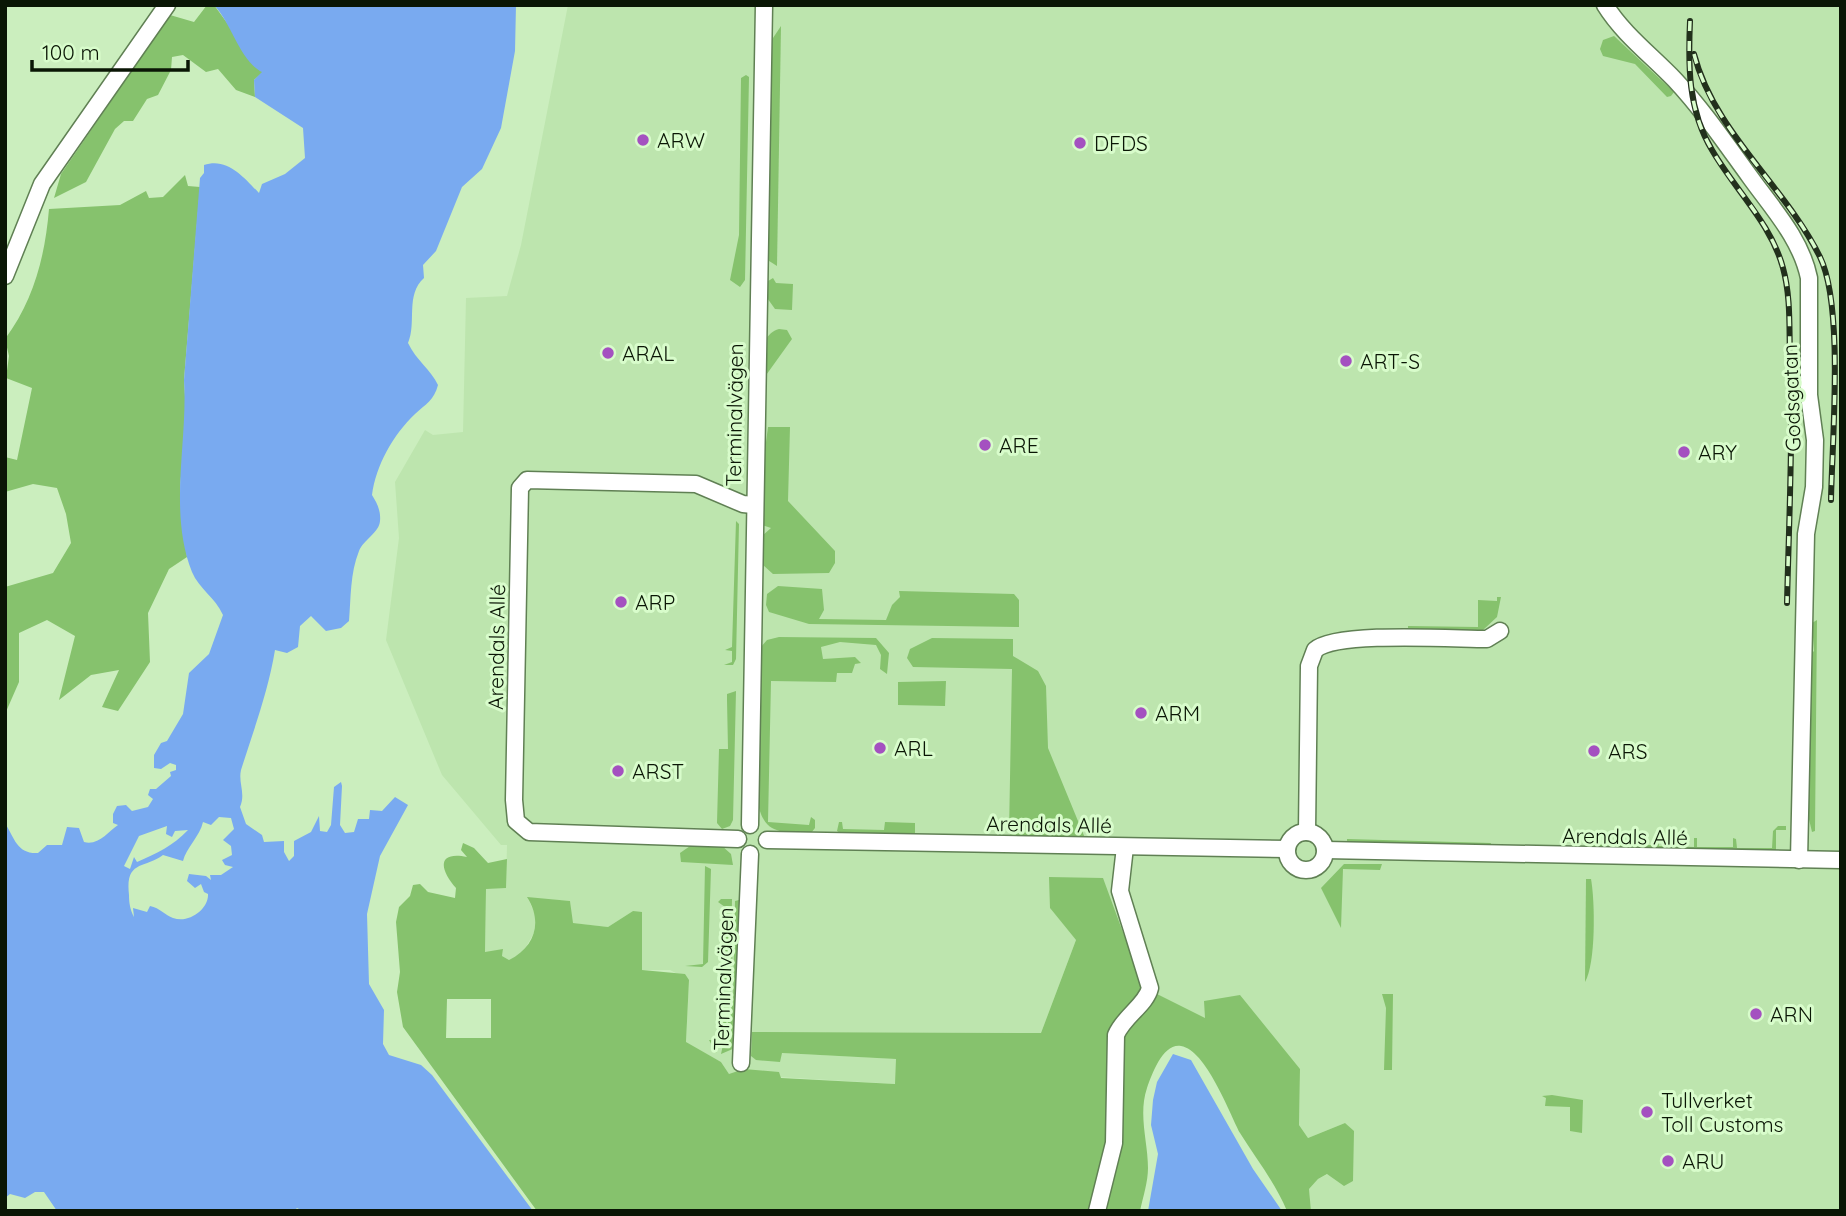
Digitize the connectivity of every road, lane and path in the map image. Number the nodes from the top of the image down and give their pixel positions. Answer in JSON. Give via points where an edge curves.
{"nodes":[{"id":1,"x":167,"y":5,"type":"edge"},
{"id":2,"x":764,"y":5,"type":"edge"},
{"id":3,"x":1605,"y":5,"type":"edge"},
{"id":4,"x":5,"y":276,"type":"edge"},
{"id":5,"x":753,"y":505,"type":"junction"},
{"id":6,"x":1500,"y":631,"type":"dead end"},
{"id":7,"x":750,"y":825,"type":"junction"},
{"id":8,"x":1307,"y":832,"type":"junction"},
{"id":9,"x":738,"y":839,"type":"junction"},
{"id":10,"x":767,"y":840,"type":"junction"},
{"id":11,"x":1125,"y":847,"type":"junction"},
{"id":12,"x":1287,"y":849,"type":"junction"},
{"id":13,"x":1325,"y":850,"type":"junction"},
{"id":14,"x":750,"y":854,"type":"junction"},
{"id":15,"x":1799,"y":860,"type":"junction"},
{"id":16,"x":1841,"y":860,"type":"edge"},
{"id":17,"x":741,"y":1063,"type":"dead end"},
{"id":18,"x":1097,"y":1211,"type":"edge"}],
"edges":[{"from":1,"to":4,"type":"street","via":[[43,184]]},
{"from":2,"to":5,"type":"street","name":"Terminalvägen"},
{"from":3,"to":15,"type":"street","name":"Godsgatan","via":[[1714,126],[1791,233],[1807,265],[1809,395],[1815,440],[1807,534]]},
{"from":5,"to":7,"type":"street","name":"Terminalvägen"},
{"from":5,"to":9,"type":"street","name":"Arendals Allé","via":[[696,484],[527,480],[520,488],[516,821],[529,832]]},
{"from":6,"to":8,"type":"street","via":[[1487,639],[1357,639],[1328,642],[1315,650],[1308,692]]},
{"from":7,"to":9,"type":"street","via":[[740,831]]},
{"from":7,"to":10,"type":"street","via":[[762,828]]},
{"from":8,"to":12,"type":"street","via":[[1294,837]]},
{"from":8,"to":13,"type":"street","via":[[1320,838]]},
{"from":9,"to":14,"type":"street","via":[[742,850]]},
{"from":10,"to":11,"type":"street","name":"Arendals Allé"},
{"from":10,"to":14,"type":"street","via":[[762,851]]},
{"from":11,"to":12,"type":"street","name":"Arendals Allé"},
{"from":11,"to":18,"type":"street","via":[[1120,891],[1150,989],[1116,1035],[1114,1143]]},
{"from":12,"to":13,"type":"street","via":[[1292,863],[1306,870],[1320,864]]},
{"from":13,"to":15,"type":"street","name":"Arendals Allé"},
{"from":14,"to":17,"type":"street","name":"Terminalvägen"},
{"from":15,"to":16,"type":"street","name":"Arendals Allé"}]}
